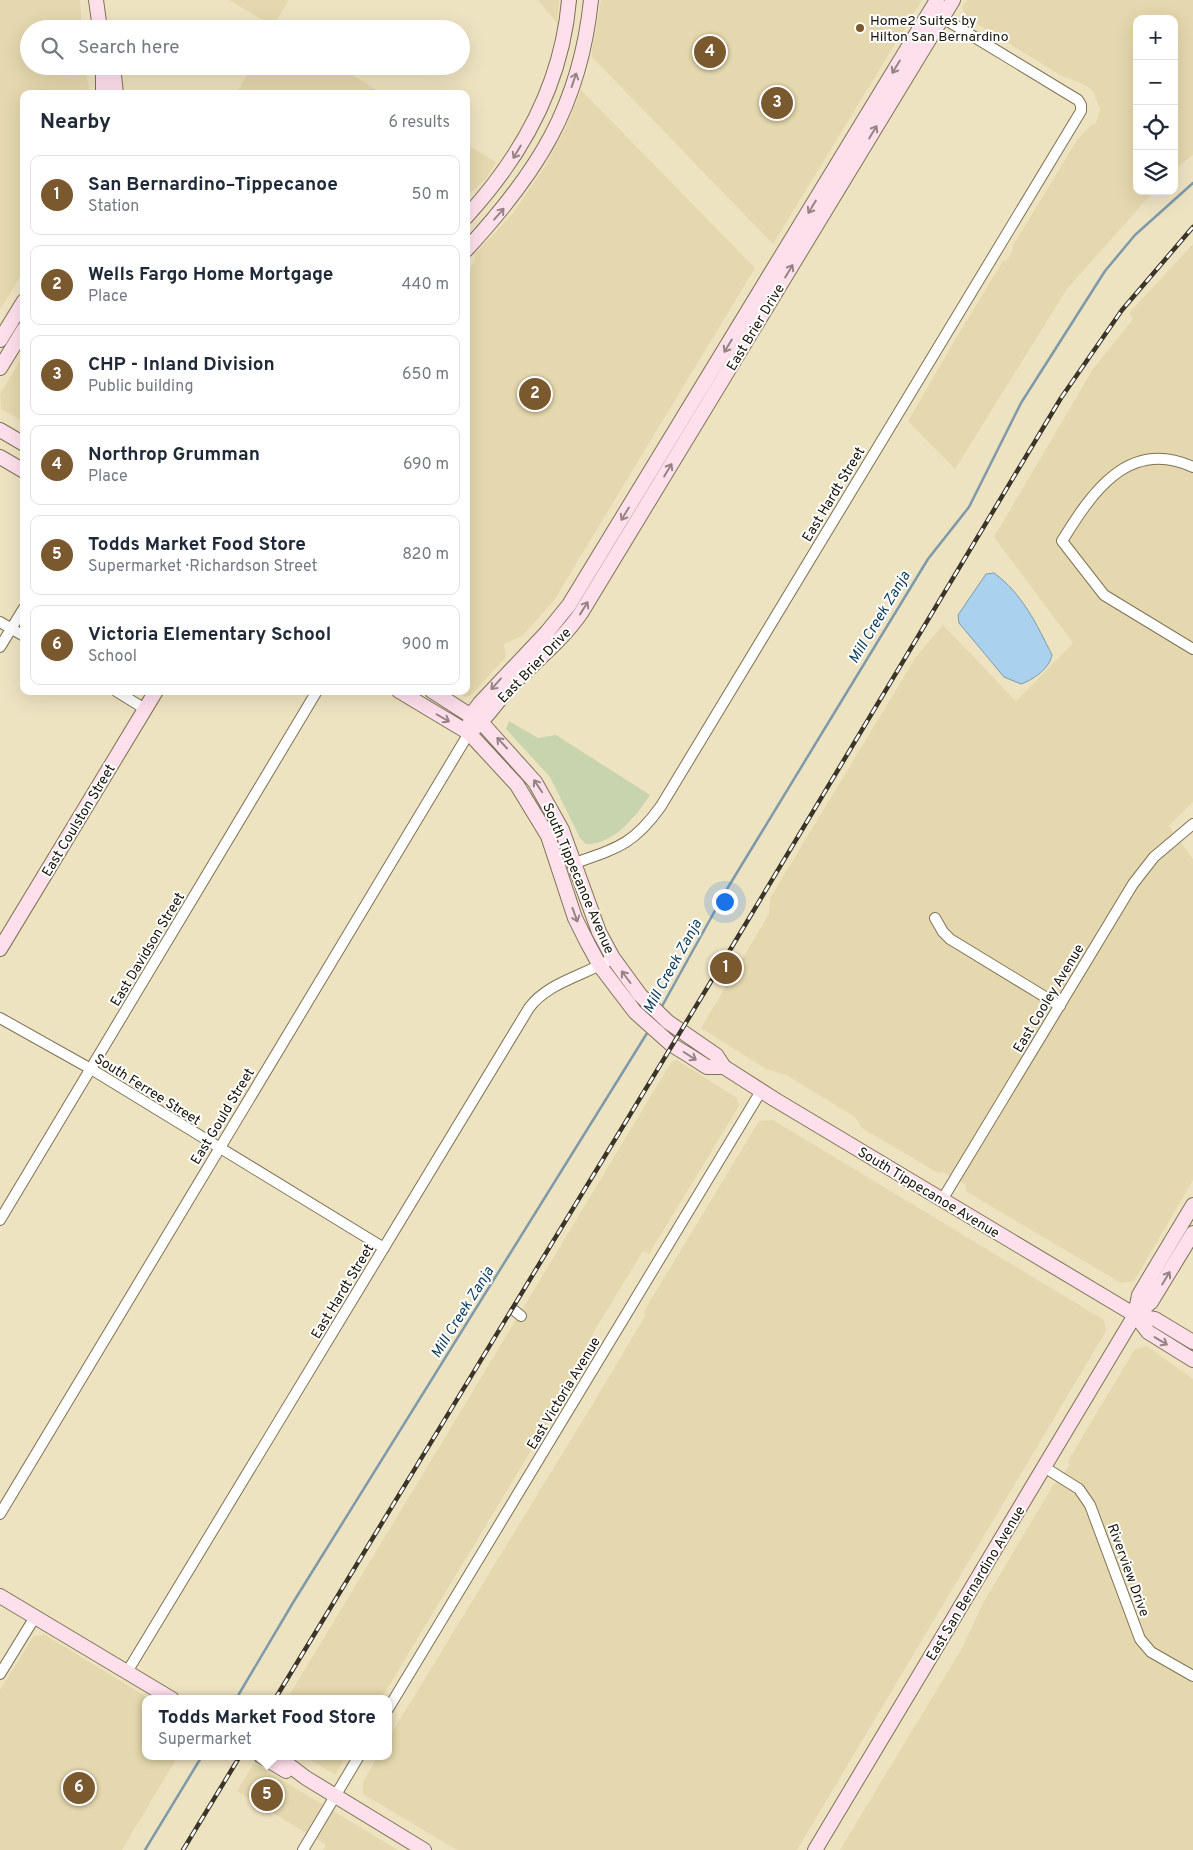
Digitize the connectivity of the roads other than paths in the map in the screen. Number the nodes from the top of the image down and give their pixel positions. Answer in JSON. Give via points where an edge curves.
{"nodes":[{"id":1,"x":96,"y":0,"type":"edge"},
{"id":2,"x":569,"y":0,"type":"edge"},
{"id":3,"x":591,"y":0,"type":"edge"},
{"id":4,"x":953,"y":0,"type":"edge"},
{"id":5,"x":936,"y":10,"type":"edge"},
{"id":6,"x":99,"y":20,"type":"edge"},
{"id":7,"x":102,"y":75,"type":"edge"},
{"id":8,"x":114,"y":75,"type":"edge"},
{"id":9,"x":103,"y":90,"type":"edge"},
{"id":10,"x":116,"y":90,"type":"edge"},
{"id":11,"x":470,"y":212,"type":"edge"},
{"id":12,"x":470,"y":246,"type":"edge"},
{"id":13,"x":20,"y":308,"type":"edge"},
{"id":14,"x":20,"y":335,"type":"edge"},
{"id":15,"x":0,"y":340,"type":"edge"},
{"id":16,"x":0,"y":368,"type":"edge"},
{"id":17,"x":0,"y":430,"type":"edge"},
{"id":18,"x":20,"y":442,"type":"edge"},
{"id":19,"x":0,"y":457,"type":"edge"},
{"id":20,"x":1193,"y":467,"type":"edge"},
{"id":21,"x":20,"y":469,"type":"edge"},
{"id":22,"x":20,"y":614,"type":"edge"},
{"id":23,"x":0,"y":622,"type":"edge"},
{"id":24,"x":11,"y":629,"type":"junction"},
{"id":25,"x":20,"y":634,"type":"edge"},
{"id":26,"x":0,"y":647,"type":"edge"},
{"id":27,"x":1193,"y":649,"type":"edge"},
{"id":28,"x":122,"y":695,"type":"edge"},
{"id":29,"x":154,"y":695,"type":"edge"},
{"id":30,"x":315,"y":695,"type":"edge"},
{"id":31,"x":406,"y":695,"type":"edge"},
{"id":32,"x":438,"y":695,"type":"edge"},
{"id":33,"x":145,"y":709,"type":"junction"},
{"id":34,"x":476,"y":719,"type":"junction"},
{"id":35,"x":469,"y":733,"type":"junction"},
{"id":36,"x":1193,"y":824,"type":"edge"},
{"id":37,"x":575,"y":863,"type":"junction"},
{"id":38,"x":560,"y":869,"type":"junction"},
{"id":39,"x":935,"y":918,"type":"dead end"},
{"id":40,"x":0,"y":950,"type":"edge"},
{"id":41,"x":613,"y":958,"type":"junction"},
{"id":42,"x":600,"y":966,"type":"junction"},
{"id":43,"x":1060,"y":1006,"type":"junction"},
{"id":44,"x":0,"y":1018,"type":"edge"},
{"id":45,"x":724,"y":1068,"type":"junction"},
{"id":46,"x":91,"y":1069,"type":"junction"},
{"id":47,"x":761,"y":1092,"type":"junction"},
{"id":48,"x":219,"y":1148,"type":"junction"},
{"id":49,"x":942,"y":1200,"type":"junction"},
{"id":50,"x":1193,"y":1206,"type":"edge"},
{"id":51,"x":0,"y":1220,"type":"edge"},
{"id":52,"x":1193,"y":1233,"type":"edge"},
{"id":53,"x":384,"y":1248,"type":"junction"},
{"id":54,"x":1135,"y":1315,"type":"junction"},
{"id":55,"x":1193,"y":1342,"type":"edge"},
{"id":56,"x":1193,"y":1360,"type":"edge"},
{"id":57,"x":1044,"y":1467,"type":"junction"},
{"id":58,"x":0,"y":1514,"type":"edge"},
{"id":59,"x":0,"y":1596,"type":"edge"},
{"id":60,"x":35,"y":1617,"type":"junction"},
{"id":61,"x":127,"y":1672,"type":"junction"},
{"id":62,"x":0,"y":1674,"type":"edge"},
{"id":63,"x":1193,"y":1676,"type":"edge"},
{"id":64,"x":165,"y":1695,"type":"edge"},
{"id":65,"x":392,"y":1702,"type":"edge"},
{"id":66,"x":267,"y":1760,"type":"edge"},
{"id":67,"x":282,"y":1760,"type":"edge"},
{"id":68,"x":357,"y":1760,"type":"edge"},
{"id":69,"x":306,"y":1778,"type":"junction"},
{"id":70,"x":335,"y":1796,"type":"junction"},
{"id":71,"x":302,"y":1850,"type":"edge"},
{"id":72,"x":424,"y":1850,"type":"edge"},
{"id":73,"x":815,"y":1850,"type":"edge"}],
"edges":[{"from":1,"to":6,"type":"main road"},
{"from":2,"to":11,"type":"main road","one_way":true,"via":[[564,39],[537,116],[511,162]]},
{"from":12,"to":3,"type":"main road","one_way":true,"via":[[529,176],[557,126],[577,74]]},
{"from":4,"to":5,"type":"main road","name":"East Brier Drive"},
{"from":5,"to":34,"type":"main road","name":"East Brier Drive","via":[[581,613],[568,633]]},
{"from":5,"to":37,"type":"street","name":"East Hardt Street","via":[[1078,100],[1081,111],[661,806],[630,841]]},
{"from":7,"to":9,"type":"main road"},
{"from":8,"to":10,"type":"main road"},
{"from":13,"to":15,"type":"main road"},
{"from":14,"to":16,"type":"main road"},
{"from":17,"to":18,"type":"main road"},
{"from":19,"to":21,"type":"main road"},
{"from":20,"to":27,"type":"street","via":[[1173,460],[1144,461],[1114,475],[1095,491],[1062,541],[1104,595]]},
{"from":22,"to":24,"type":"street"},
{"from":23,"to":24,"type":"street"},
{"from":24,"to":25,"type":"street"},
{"from":24,"to":26,"type":"street"},
{"from":28,"to":33,"type":"street"},
{"from":29,"to":33,"type":"main road","name":"East Coulston Street"},
{"from":30,"to":46,"type":"street","name":"East Davidson Street"},
{"from":31,"to":35,"type":"main road","name":"South Tippecanoe Avenue","one_way":true},
{"from":32,"to":34,"type":"main road","name":"South Tippecanoe Avenue"},
{"from":33,"to":40,"type":"main road","name":"East Coulston Street"},
{"from":34,"to":35,"type":"main road","name":"East Brier Drive"},
{"from":37,"to":34,"type":"main road","name":"South Tippecanoe Avenue","one_way":true,"via":[[562,830],[536,782]]},
{"from":35,"to":38,"type":"main road","name":"South Tippecanoe Avenue","via":[[505,770],[530,803],[548,836]]},
{"from":35,"to":48,"type":"street","name":"East Gould Street"},
{"from":36,"to":43,"type":"street","name":"East Cooley Avenue","via":[[1169,842],[1144,868]]},
{"from":37,"to":38,"type":"main road"},
{"from":37,"to":41,"type":"main road","name":"South Tippecanoe Avenue","via":[[588,905]]},
{"from":38,"to":42,"type":"main road","name":"South Tippecanoe Avenue","one_way":true,"via":[[575,918]]},
{"from":39,"to":43,"type":"street","via":[[950,939]]},
{"from":41,"to":42,"type":"street","name":"East Hardt Street"},
{"from":45,"to":41,"type":"main road","name":"South Tippecanoe Avenue","one_way":true,"via":[[716,1055],[668,1022],[645,1001]]},
{"from":42,"to":45,"type":"main road","name":"South Tippecanoe Avenue","one_way":true,"via":[[641,1018],[660,1035],[708,1067]]},
{"from":42,"to":53,"type":"street","name":"East Hardt Street","via":[[549,990],[534,1001]]},
{"from":43,"to":49,"type":"street","name":"East Cooley Avenue"},
{"from":44,"to":46,"type":"street","name":"South Ferree Street"},
{"from":45,"to":47,"type":"main road","name":"South Tippecanoe Avenue"},
{"from":46,"to":48,"type":"street","name":"South Ferree Street"},
{"from":46,"to":51,"type":"street","name":"East Davidson Street"},
{"from":47,"to":49,"type":"main road","name":"South Tippecanoe Avenue"},
{"from":47,"to":65,"type":"street","name":"East Victoria Avenue"},
{"from":48,"to":53,"type":"street","name":"South Ferree Street"},
{"from":48,"to":58,"type":"street","name":"East Gould Street"},
{"from":49,"to":54,"type":"main road","name":"South Tippecanoe Avenue"},
{"from":50,"to":54,"type":"main road","via":[[1139,1295]]},
{"from":54,"to":52,"type":"main road","one_way":true,"via":[[1151,1302]]},
{"from":53,"to":61,"type":"street","name":"East Hardt Street"},
{"from":54,"to":55,"type":"main road","name":"South Tippecanoe Avenue","via":[[1155,1319]]},
{"from":54,"to":56,"type":"main road","name":"South Tippecanoe Avenue","one_way":true,"via":[[1148,1332]]},
{"from":54,"to":57,"type":"main road","name":"East San Bernardino Avenue"},
{"from":57,"to":63,"type":"street","name":"Riverview Drive","via":[[1079,1489],[1090,1505],[1140,1639],[1151,1652]]},
{"from":57,"to":73,"type":"main road","name":"East San Bernardino Avenue"},
{"from":59,"to":60,"type":"main road"},
{"from":60,"to":61,"type":"main road"},
{"from":60,"to":62,"type":"street"},
{"from":61,"to":64,"type":"main road"},
{"from":66,"to":69,"type":"main road"},
{"from":67,"to":69,"type":"main road"},
{"from":68,"to":70,"type":"street"},
{"from":69,"to":70,"type":"main road"},
{"from":70,"to":71,"type":"street"},
{"from":70,"to":72,"type":"main road"}]}
